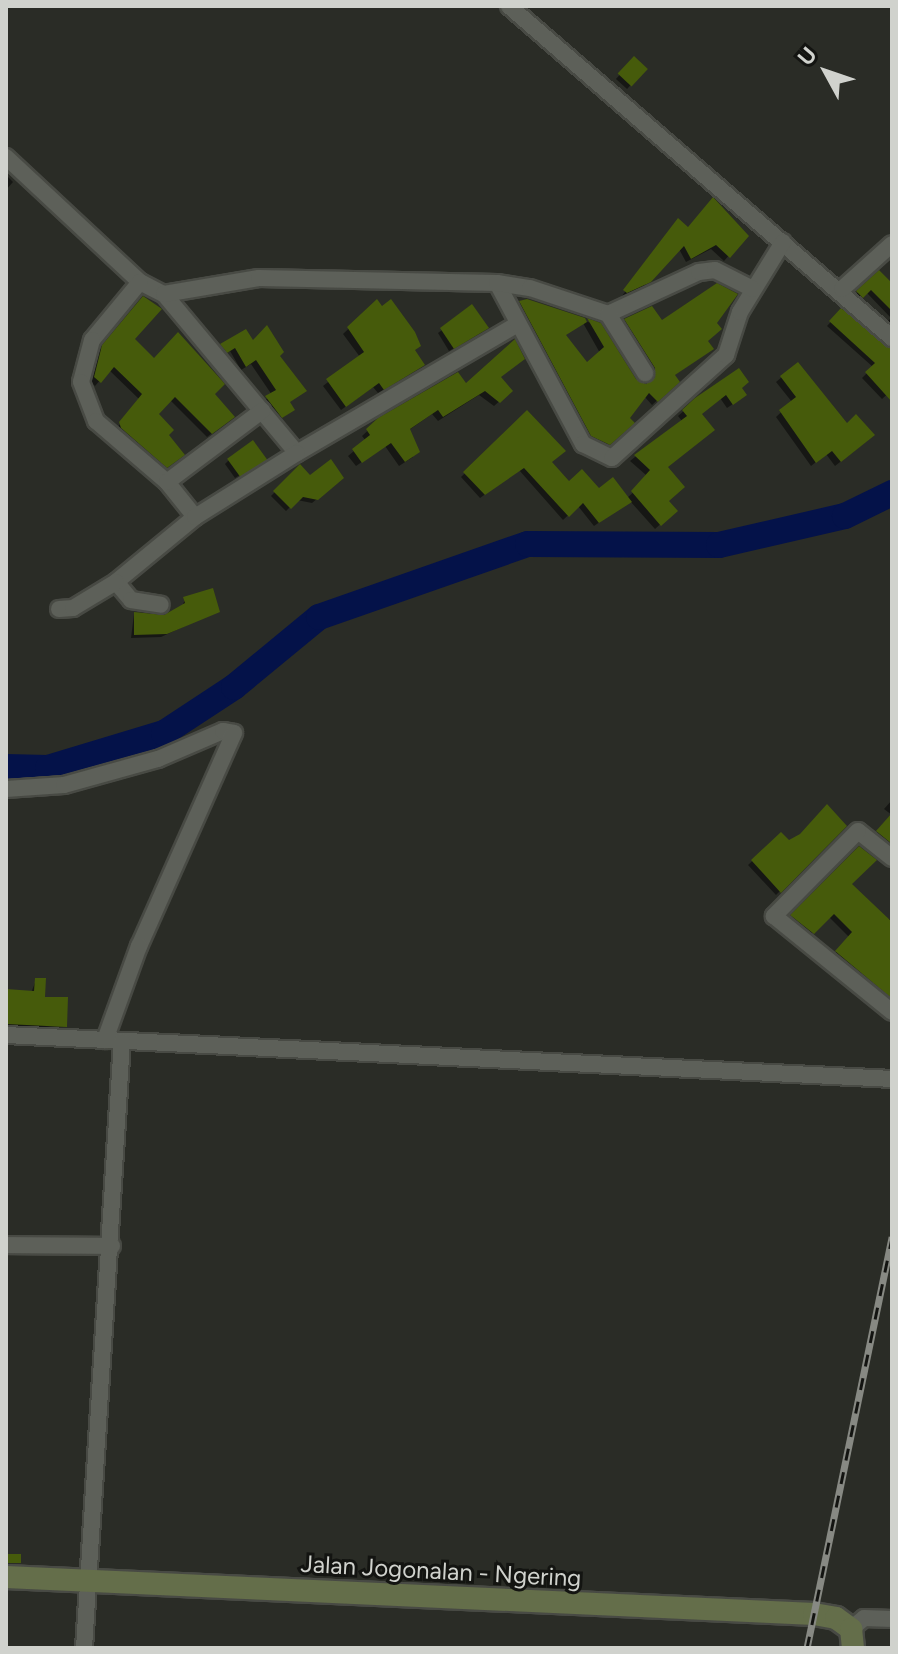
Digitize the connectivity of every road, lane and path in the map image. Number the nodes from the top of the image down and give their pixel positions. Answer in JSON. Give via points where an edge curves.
{"nodes":[{"id":1,"x":509,"y":6,"type":"edge"},
{"id":2,"x":6,"y":157,"type":"edge"},
{"id":3,"x":783,"y":242,"type":"junction"},
{"id":4,"x":892,"y":244,"type":"edge"},
{"id":5,"x":140,"y":282,"type":"junction"},
{"id":6,"x":497,"y":283,"type":"junction"},
{"id":7,"x":753,"y":289,"type":"junction"},
{"id":8,"x":842,"y":289,"type":"junction"},
{"id":9,"x":164,"y":294,"type":"junction"},
{"id":10,"x":608,"y":314,"type":"junction"},
{"id":11,"x":516,"y":325,"type":"junction"},
{"id":12,"x":892,"y":338,"type":"edge"},
{"id":13,"x":645,"y":373,"type":"dead end"},
{"id":14,"x":262,"y":411,"type":"junction"},
{"id":15,"x":297,"y":453,"type":"junction"},
{"id":16,"x":167,"y":482,"type":"junction"},
{"id":17,"x":195,"y":517,"type":"junction"},
{"id":18,"x":116,"y":582,"type":"junction"},
{"id":19,"x":161,"y":605,"type":"dead end"},
{"id":20,"x":59,"y":609,"type":"dead end"},
{"id":21,"x":6,"y":789,"type":"edge"},
{"id":22,"x":892,"y":858,"type":"edge"},
{"id":23,"x":892,"y":1012,"type":"edge"},
{"id":24,"x":6,"y":1035,"type":"edge"},
{"id":25,"x":114,"y":1041,"type":"junction"},
{"id":26,"x":892,"y":1078,"type":"edge"},
{"id":27,"x":6,"y":1245,"type":"edge"},
{"id":28,"x":112,"y":1246,"type":"junction"},
{"id":29,"x":6,"y":1577,"type":"edge"},
{"id":30,"x":88,"y":1581,"type":"junction"},
{"id":31,"x":892,"y":1619,"type":"edge"},
{"id":32,"x":852,"y":1638,"type":"edge"},
{"id":33,"x":84,"y":1648,"type":"edge"}],
"edges":[{"from":1,"to":3,"type":"street"},
{"from":2,"to":5,"type":"street"},
{"from":3,"to":7,"type":"street"},
{"from":3,"to":8,"type":"street"},
{"from":4,"to":8,"type":"street"},
{"from":5,"to":9,"type":"street"},
{"from":5,"to":16,"type":"street","via":[[92,340],[81,382],[96,421]]},
{"from":6,"to":9,"type":"street","via":[[259,278]]},
{"from":6,"to":10,"type":"street","via":[[530,288]]},
{"from":6,"to":11,"type":"street"},
{"from":7,"to":10,"type":"street","via":[[715,270],[699,272]]},
{"from":7,"to":11,"type":"street","via":[[726,355],[612,458],[583,444]]},
{"from":8,"to":12,"type":"street"},
{"from":9,"to":14,"type":"street"},
{"from":10,"to":13,"type":"street"},
{"from":11,"to":15,"type":"street"},
{"from":14,"to":15,"type":"street"},
{"from":14,"to":16,"type":"street"},
{"from":15,"to":17,"type":"street"},
{"from":16,"to":17,"type":"street"},
{"from":17,"to":18,"type":"street"},
{"from":18,"to":19,"type":"street","via":[[131,600]]},
{"from":18,"to":20,"type":"street","via":[[73,608]]},
{"from":21,"to":25,"type":"street","via":[[64,785],[158,759],[223,731],[234,733],[139,946]]},
{"from":22,"to":23,"type":"street","via":[[858,831],[774,916]]},
{"from":24,"to":25,"type":"street"},
{"from":25,"to":26,"type":"street"},
{"from":25,"to":28,"type":"street"},
{"from":27,"to":28,"type":"street"},
{"from":28,"to":30,"type":"street"},
{"from":29,"to":30,"type":"main road","name":"Jalan Jogonalan - Ngering"},
{"from":30,"to":32,"type":"main road","name":"Jalan Jogonalan - Ngering","via":[[814,1614],[836,1618]]},
{"from":30,"to":33,"type":"street"},
{"from":31,"to":32,"type":"street","via":[[864,1618]]}]}
